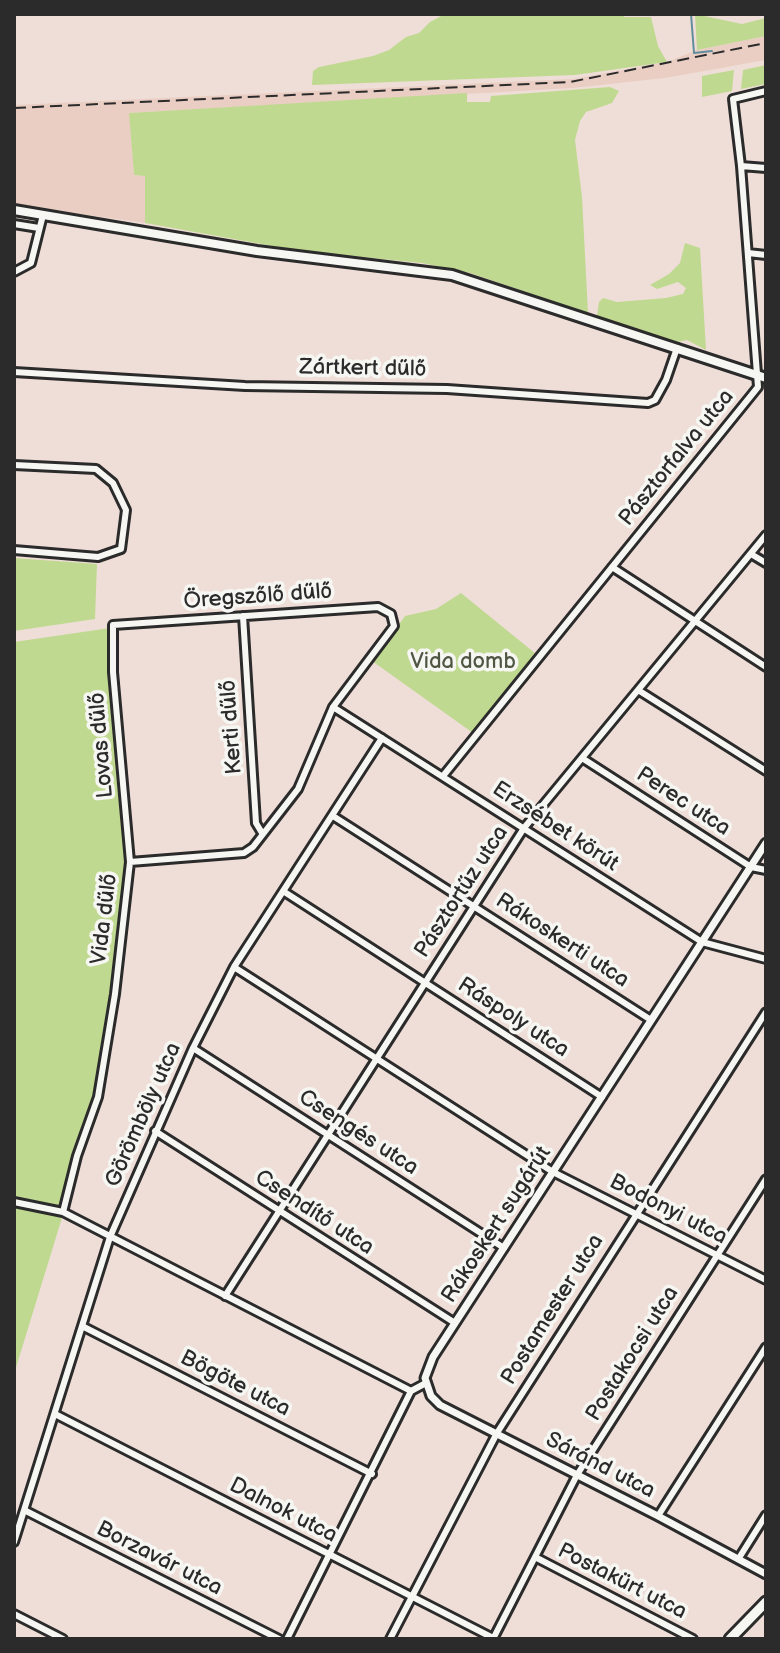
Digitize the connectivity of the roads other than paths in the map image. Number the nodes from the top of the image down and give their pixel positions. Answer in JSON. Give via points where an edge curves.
{"nodes":[{"id":1,"x":766,"y":91,"type":"edge"},
{"id":2,"x":741,"y":166,"type":"junction"},
{"id":3,"x":766,"y":168,"type":"edge"},
{"id":4,"x":14,"y":210,"type":"edge"},
{"id":5,"x":43,"y":215,"type":"junction"},
{"id":6,"x":14,"y":224,"type":"edge"},
{"id":7,"x":39,"y":228,"type":"junction"},
{"id":8,"x":748,"y":253,"type":"junction"},
{"id":9,"x":766,"y":255,"type":"edge"},
{"id":10,"x":14,"y":272,"type":"edge"},
{"id":11,"x":677,"y":348,"type":"junction"},
{"id":12,"x":14,"y":372,"type":"edge"},
{"id":13,"x":762,"y":376,"type":"edge"},
{"id":14,"x":14,"y":465,"type":"edge"},
{"id":15,"x":766,"y":535,"type":"edge"},
{"id":16,"x":14,"y":550,"type":"edge"},
{"id":17,"x":751,"y":554,"type":"junction"},
{"id":18,"x":766,"y":563,"type":"edge"},
{"id":19,"x":612,"y":567,"type":"junction"},
{"id":20,"x":243,"y":616,"type":"junction"},
{"id":21,"x":694,"y":620,"type":"junction"},
{"id":22,"x":113,"y":625,"type":"joint"},
{"id":23,"x":394,"y":626,"type":"joint"},
{"id":24,"x":766,"y":667,"type":"edge"},
{"id":25,"x":638,"y":690,"type":"junction"},
{"id":26,"x":333,"y":707,"type":"junction"},
{"id":27,"x":382,"y":738,"type":"junction"},
{"id":28,"x":582,"y":758,"type":"junction"},
{"id":29,"x":766,"y":771,"type":"edge"},
{"id":30,"x":443,"y":776,"type":"junction"},
{"id":31,"x":333,"y":816,"type":"junction"},
{"id":32,"x":524,"y":828,"type":"junction"},
{"id":33,"x":262,"y":833,"type":"junction"},
{"id":34,"x":766,"y":843,"type":"edge"},
{"id":35,"x":130,"y":862,"type":"junction"},
{"id":36,"x":751,"y":867,"type":"junction"},
{"id":37,"x":766,"y":870,"type":"edge"},
{"id":38,"x":283,"y":891,"type":"junction"},
{"id":39,"x":474,"y":906,"type":"junction"},
{"id":40,"x":702,"y":942,"type":"junction"},
{"id":41,"x":766,"y":959,"type":"edge"},
{"id":42,"x":234,"y":967,"type":"junction"},
{"id":43,"x":425,"y":983,"type":"junction"},
{"id":44,"x":766,"y":1012,"type":"edge"},
{"id":45,"x":651,"y":1020,"type":"junction"},
{"id":46,"x":193,"y":1048,"type":"junction"},
{"id":47,"x":377,"y":1058,"type":"junction"},
{"id":48,"x":602,"y":1097,"type":"junction"},
{"id":49,"x":155,"y":1131,"type":"junction"},
{"id":50,"x":327,"y":1134,"type":"junction"},
{"id":51,"x":553,"y":1172,"type":"junction"},
{"id":52,"x":766,"y":1179,"type":"edge"},
{"id":53,"x":14,"y":1202,"type":"edge"},
{"id":54,"x":63,"y":1212,"type":"junction"},
{"id":55,"x":279,"y":1212,"type":"junction"},
{"id":56,"x":636,"y":1214,"type":"junction"},
{"id":57,"x":110,"y":1237,"type":"junction"},
{"id":58,"x":504,"y":1248,"type":"junction"},
{"id":59,"x":717,"y":1255,"type":"junction"},
{"id":60,"x":766,"y":1280,"type":"edge"},
{"id":61,"x":225,"y":1296,"type":"junction"},
{"id":62,"x":455,"y":1323,"type":"junction"},
{"id":63,"x":82,"y":1326,"type":"junction"},
{"id":64,"x":766,"y":1347,"type":"edge"},
{"id":65,"x":426,"y":1383,"type":"junction"},
{"id":66,"x":411,"y":1391,"type":"junction"},
{"id":67,"x":55,"y":1414,"type":"junction"},
{"id":68,"x":497,"y":1433,"type":"junction"},
{"id":69,"x":372,"y":1474,"type":"junction"},
{"id":70,"x":577,"y":1475,"type":"junction"},
{"id":71,"x":24,"y":1510,"type":"junction"},
{"id":72,"x":766,"y":1515,"type":"edge"},
{"id":73,"x":658,"y":1516,"type":"junction"},
{"id":74,"x":14,"y":1542,"type":"edge"},
{"id":75,"x":331,"y":1555,"type":"junction"},
{"id":76,"x":535,"y":1557,"type":"junction"},
{"id":77,"x":739,"y":1558,"type":"junction"},
{"id":78,"x":766,"y":1574,"type":"edge"},
{"id":79,"x":411,"y":1597,"type":"junction"},
{"id":80,"x":766,"y":1602,"type":"edge"},
{"id":81,"x":14,"y":1614,"type":"edge"},
{"id":82,"x":63,"y":1639,"type":"edge"},
{"id":83,"x":279,"y":1639,"type":"edge"},
{"id":84,"x":287,"y":1639,"type":"edge"},
{"id":85,"x":390,"y":1639,"type":"edge"},
{"id":86,"x":494,"y":1639,"type":"edge"},
{"id":87,"x":693,"y":1639,"type":"edge"},
{"id":88,"x":730,"y":1639,"type":"edge"}],
"edges":[{"from":1,"to":2,"type":"street","name":"Pásztorfalva utca","via":[[733,99]]},
{"from":2,"to":3,"type":"street"},
{"from":2,"to":8,"type":"street","name":"Pásztorfalva utca"},
{"from":4,"to":5,"type":"main road"},
{"from":5,"to":7,"type":"street"},
{"from":5,"to":11,"type":"main road","via":[[257,251],[452,275]]},
{"from":6,"to":7,"type":"street"},
{"from":7,"to":10,"type":"street","via":[[31,263]]},
{"from":8,"to":9,"type":"street"},
{"from":8,"to":13,"type":"street","name":"Pásztorfalva utca"},
{"from":11,"to":12,"type":"street","name":"Zártkert dűlő","via":[[666,380],[648,403],[447,389],[245,386]]},
{"from":11,"to":13,"type":"main road"},
{"from":13,"to":19,"type":"street","name":"Pásztorfalva utca"},
{"from":14,"to":16,"type":"street","via":[[96,469],[113,483],[126,510],[121,549],[98,557]]},
{"from":15,"to":17,"type":"street","name":"Pásztortűz utca"},
{"from":17,"to":18,"type":"street"},
{"from":17,"to":21,"type":"street","name":"Pásztortűz utca"},
{"from":19,"to":21,"type":"street"},
{"from":19,"to":30,"type":"street","name":"Pásztorfalva utca"},
{"from":20,"to":22,"type":"street","name":"Öregszőlő dűlő"},
{"from":20,"to":23,"type":"street","name":"Öregszőlő dűlő","via":[[378,607],[391,614]]},
{"from":20,"to":33,"type":"street","name":"Kerti dűlő","via":[[256,823]]},
{"from":21,"to":24,"type":"street"},
{"from":21,"to":25,"type":"street","name":"Pásztortűz utca"},
{"from":22,"to":35,"type":"street","name":"Lovas dűlő"},
{"from":23,"to":26,"type":"street","name":"Vida dűlő"},
{"from":25,"to":28,"type":"street","name":"Pásztortűz utca"},
{"from":25,"to":29,"type":"street"},
{"from":26,"to":27,"type":"street","name":"Erzsébet körút"},
{"from":26,"to":33,"type":"street","name":"Vida dűlő","via":[[298,789]]},
{"from":27,"to":30,"type":"street","name":"Erzsébet körút"},
{"from":27,"to":31,"type":"street","name":"Görömböly utca"},
{"from":28,"to":32,"type":"street","name":"Pásztortűz utca"},
{"from":28,"to":36,"type":"street","name":"Perec utca"},
{"from":30,"to":32,"type":"street","name":"Erzsébet körút"},
{"from":31,"to":38,"type":"street","name":"Görömböly utca"},
{"from":31,"to":39,"type":"street","name":"Rákoskerti utca"},
{"from":32,"to":39,"type":"street","name":"Pásztortűz utca"},
{"from":32,"to":40,"type":"street","name":"Erzsébet körút"},
{"from":33,"to":35,"type":"street","name":"Vida dűlő","via":[[244,853]]},
{"from":34,"to":36,"type":"street","name":"Rákoskert sugárút"},
{"from":35,"to":54,"type":"street","name":"Vida dűlő","via":[[98,1097]]},
{"from":36,"to":37,"type":"street","name":"Perec utca"},
{"from":36,"to":40,"type":"street","name":"Rákoskert sugárút"},
{"from":38,"to":42,"type":"street","name":"Görömböly utca"},
{"from":38,"to":43,"type":"street","name":"Ráspoly utca"},
{"from":39,"to":43,"type":"street","name":"Pásztortűz utca"},
{"from":39,"to":45,"type":"street","name":"Rákoskerti utca"},
{"from":40,"to":41,"type":"street","name":"Erzsébet körút"},
{"from":40,"to":45,"type":"street","name":"Rákoskert sugárút"},
{"from":42,"to":46,"type":"street","name":"Görömböly utca"},
{"from":42,"to":47,"type":"street","name":"Bodonyi utca"},
{"from":43,"to":47,"type":"street","name":"Pásztortűz utca"},
{"from":43,"to":48,"type":"street","name":"Ráspoly utca"},
{"from":44,"to":56,"type":"street","name":"Postamester utca"},
{"from":45,"to":48,"type":"street","name":"Rákoskert sugárút"},
{"from":46,"to":49,"type":"street","name":"Görömböly utca"},
{"from":46,"to":50,"type":"street","name":"Csengés utca"},
{"from":47,"to":50,"type":"street","name":"Pásztortűz utca"},
{"from":47,"to":51,"type":"street","name":"Bodonyi utca"},
{"from":48,"to":51,"type":"street","name":"Rákoskert sugárút"},
{"from":49,"to":55,"type":"street","name":"Csendítő utca"},
{"from":49,"to":57,"type":"street","name":"Görömböly utca"},
{"from":50,"to":55,"type":"street","name":"Pásztortűz utca"},
{"from":50,"to":58,"type":"street","name":"Csengés utca"},
{"from":51,"to":56,"type":"street","name":"Bodonyi utca"},
{"from":51,"to":58,"type":"street","name":"Rákoskert sugárút"},
{"from":52,"to":59,"type":"street","name":"Postakocsi utca"},
{"from":53,"to":54,"type":"street"},
{"from":54,"to":57,"type":"street"},
{"from":55,"to":61,"type":"street","name":"Pásztortűz utca"},
{"from":55,"to":62,"type":"street","name":"Csendítő utca"},
{"from":56,"to":59,"type":"street","name":"Bodonyi utca"},
{"from":56,"to":68,"type":"street","name":"Postamester utca"},
{"from":57,"to":61,"type":"street"},
{"from":57,"to":63,"type":"street","name":"Görömböly utca"},
{"from":58,"to":62,"type":"street","name":"Rákoskert sugárút"},
{"from":59,"to":60,"type":"street","name":"Bodonyi utca"},
{"from":59,"to":70,"type":"street","name":"Postakocsi utca"},
{"from":61,"to":66,"type":"street"},
{"from":62,"to":65,"type":"street","name":"Rákoskert sugárút","via":[[428,1366]]},
{"from":63,"to":67,"type":"street","name":"Görömböly utca"},
{"from":63,"to":69,"type":"street","name":"Bögöte utca"},
{"from":64,"to":73,"type":"street"},
{"from":65,"to":66,"type":"street"},
{"from":65,"to":68,"type":"street","name":"Sáránd utca","via":[[440,1405]]},
{"from":66,"to":69,"type":"street"},
{"from":67,"to":71,"type":"street","name":"Görömböly utca"},
{"from":67,"to":75,"type":"street","name":"Dalnok utca"},
{"from":68,"to":70,"type":"street","name":"Sáránd utca"},
{"from":68,"to":79,"type":"street","name":"Postamester utca"},
{"from":69,"to":75,"type":"street"},
{"from":70,"to":73,"type":"street","name":"Sáránd utca"},
{"from":70,"to":76,"type":"street","name":"Postakocsi utca"},
{"from":71,"to":74,"type":"street","name":"Görömböly utca"},
{"from":71,"to":83,"type":"street","name":"Borzavár utca"},
{"from":72,"to":77,"type":"street"},
{"from":73,"to":77,"type":"street","name":"Sáránd utca"},
{"from":75,"to":79,"type":"street","name":"Dalnok utca"},
{"from":75,"to":84,"type":"street"},
{"from":76,"to":86,"type":"street","name":"Postakocsi utca"},
{"from":76,"to":87,"type":"street","name":"Postakürt utca"},
{"from":77,"to":78,"type":"street","name":"Sáránd utca"},
{"from":79,"to":85,"type":"street","name":"Postamester utca"},
{"from":79,"to":86,"type":"street","name":"Dalnok utca"},
{"from":80,"to":88,"type":"main road"},
{"from":81,"to":82,"type":"street"}]}
